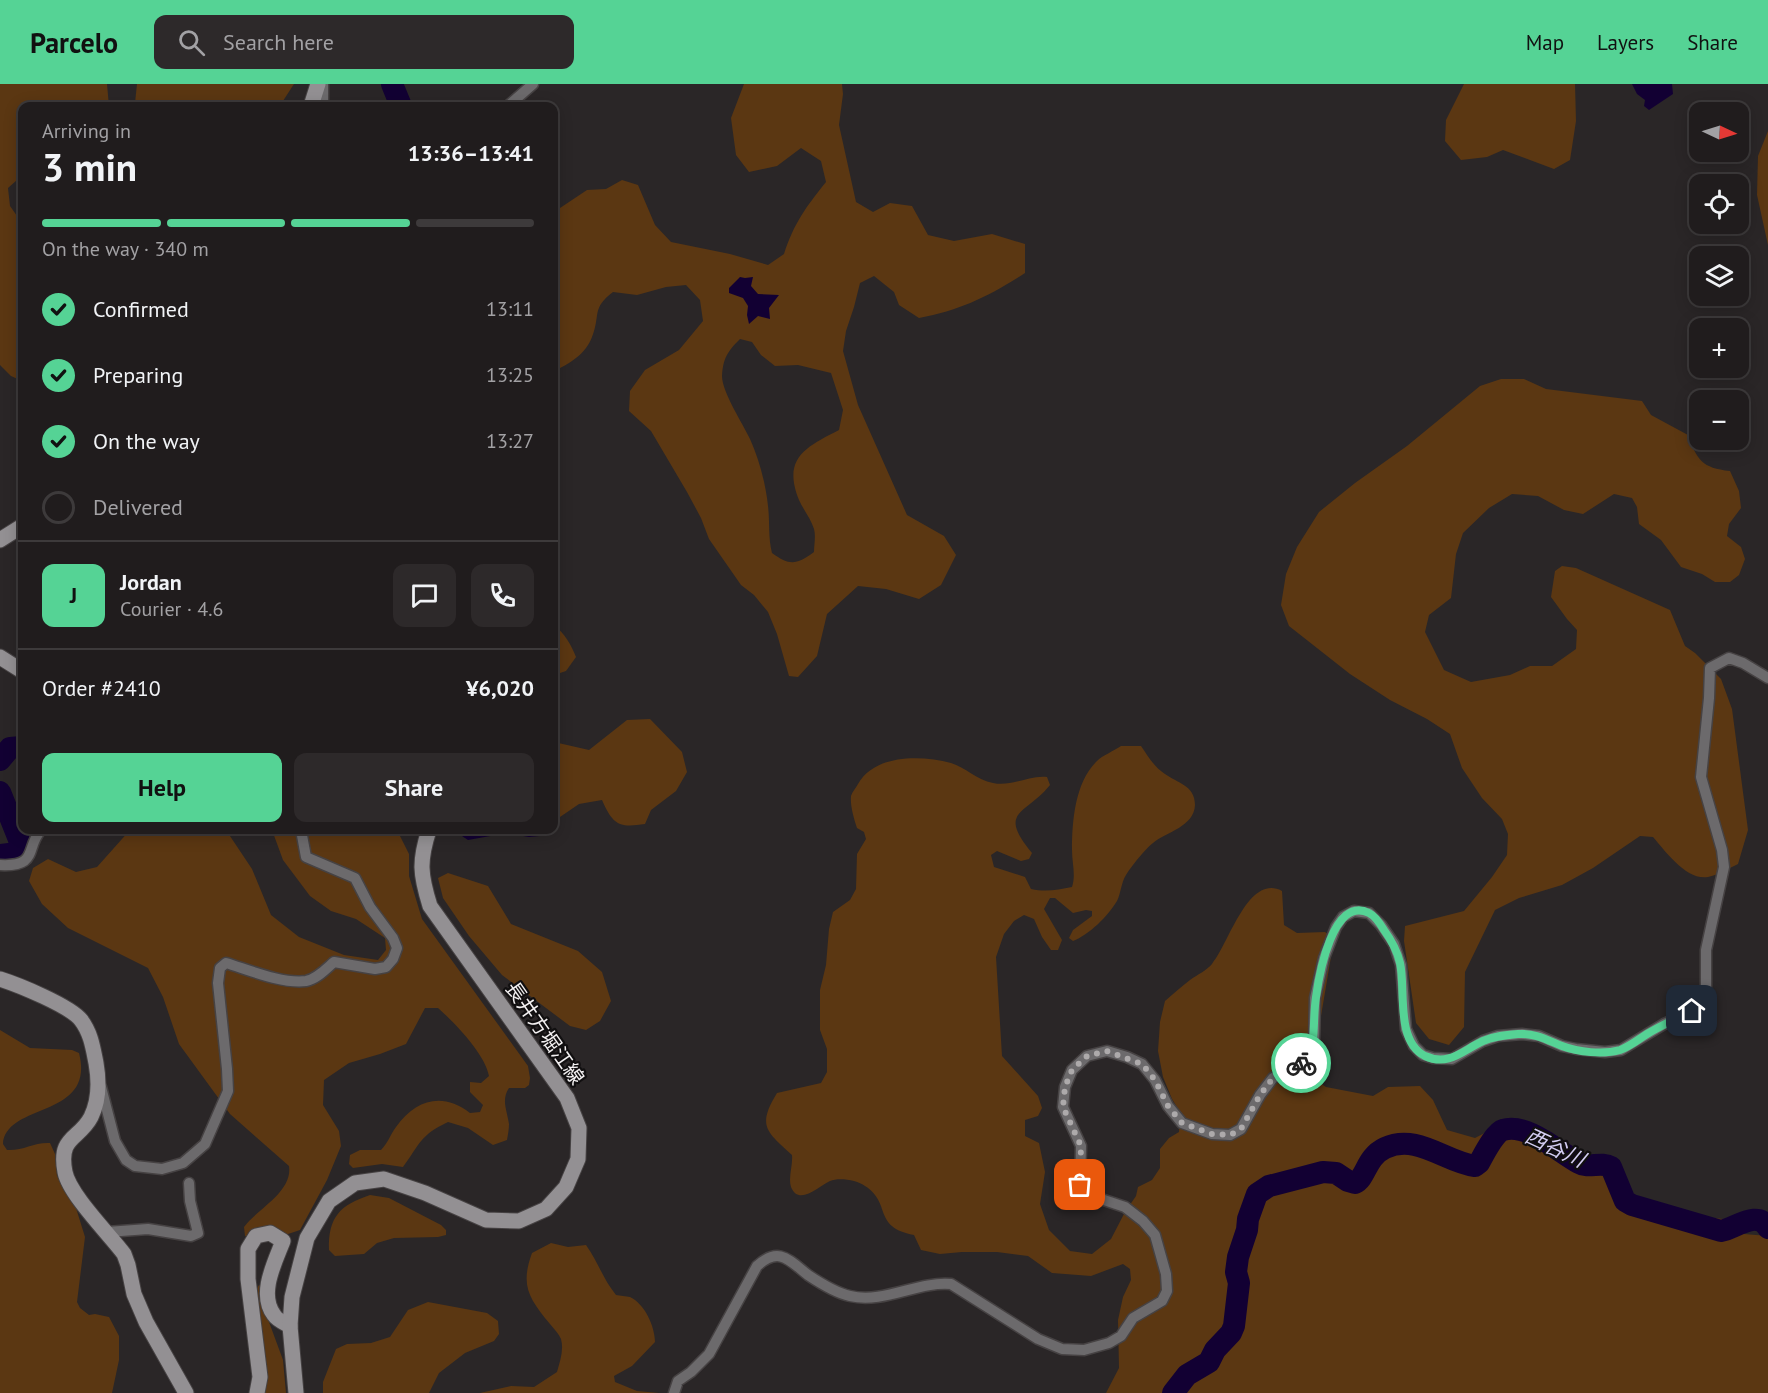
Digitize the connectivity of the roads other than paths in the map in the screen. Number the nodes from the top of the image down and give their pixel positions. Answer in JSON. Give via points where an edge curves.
{"nodes":[{"id":1,"x":320,"y":84,"type":"edge"},
{"id":2,"x":533,"y":84,"type":"edge"},
{"id":3,"x":313,"y":102,"type":"edge"},
{"id":4,"x":322,"y":102,"type":"edge"},
{"id":5,"x":513,"y":102,"type":"edge"},
{"id":6,"x":18,"y":529,"type":"edge"},
{"id":7,"x":0,"y":540,"type":"edge"},
{"id":8,"x":0,"y":657,"type":"edge"},
{"id":9,"x":18,"y":668,"type":"edge"},
{"id":10,"x":1768,"y":678,"type":"edge"},
{"id":11,"x":38,"y":834,"type":"edge"},
{"id":12,"x":303,"y":834,"type":"edge"},
{"id":13,"x":428,"y":834,"type":"edge"},
{"id":14,"x":0,"y":865,"type":"edge"},
{"id":15,"x":0,"y":979,"type":"edge"},
{"id":16,"x":99,"y":1081,"type":"junction"},
{"id":17,"x":189,"y":1183,"type":"dead end"},
{"id":18,"x":107,"y":1232,"type":"junction"},
{"id":19,"x":307,"y":1238,"type":"junction"},
{"id":20,"x":283,"y":1241,"type":"junction"},
{"id":21,"x":290,"y":1326,"type":"junction"},
{"id":22,"x":186,"y":1393,"type":"edge"},
{"id":23,"x":257,"y":1393,"type":"edge"},
{"id":24,"x":296,"y":1393,"type":"edge"},
{"id":25,"x":674,"y":1393,"type":"edge"}],
"edges":[{"from":1,"to":3,"type":"main road"},
{"from":1,"to":4,"type":"street"},
{"from":2,"to":5,"type":"street"},
{"from":6,"to":7,"type":"main road"},
{"from":8,"to":9,"type":"main road"},
{"from":10,"to":25,"type":"street","via":[[1729,658],[1710,668],[1701,777],[1724,867],[1706,950],[1706,986],[1692,1011],[1621,1050],[1576,1049],[1522,1034],[1483,1041],[1452,1059],[1433,1058],[1414,1046],[1406,1029],[1401,965],[1394,944],[1369,913],[1354,911],[1343,916],[1324,958],[1315,998],[1311,1056],[1273,1078],[1241,1129],[1230,1135],[1212,1134],[1182,1123],[1142,1064],[1127,1057],[1107,1051],[1087,1056],[1072,1070],[1063,1107],[1081,1146],[1080,1185],[1086,1194],[1125,1207],[1143,1221],[1155,1235],[1166,1274],[1167,1291],[1162,1301],[1133,1318],[1120,1336],[1084,1350],[1062,1349],[1038,1339],[951,1284],[938,1283],[872,1297],[851,1296],[834,1290],[780,1256],[766,1258],[757,1266],[709,1354],[678,1381]]},
{"from":11,"to":14,"type":"street","via":[[28,859]]},
{"from":12,"to":16,"type":"street","via":[[306,858],[355,878],[393,938],[397,948],[386,968],[334,962],[307,981],[265,976],[226,963],[220,968],[228,1091],[205,1144],[183,1163],[162,1169],[135,1166],[126,1160],[115,1140]]},
{"from":13,"to":19,"type":"main road","name":"長井方堀江線","via":[[422,854],[422,881],[430,906],[567,1098],[579,1128],[578,1159],[566,1187],[546,1209],[519,1221],[486,1220],[384,1179],[355,1183],[329,1201]]},
{"from":15,"to":16,"type":"main road","via":[[71,1010],[81,1020],[91,1038]]},
{"from":16,"to":18,"type":"main road","via":[[91,1118],[67,1144],[64,1156],[72,1190]]},
{"from":17,"to":18,"type":"street","via":[[198,1233],[191,1236],[148,1229]]},
{"from":18,"to":22,"type":"main road","via":[[124,1254],[146,1322]]},
{"from":19,"to":20,"type":"main road"},
{"from":19,"to":21,"type":"main road","name":"長井方堀江線","via":[[296,1273]]},
{"from":20,"to":21,"type":"main road","via":[[268,1287],[269,1307],[274,1317]]},
{"from":20,"to":23,"type":"main road","via":[[270,1233],[256,1236],[248,1249],[260,1377]]},
{"from":21,"to":24,"type":"main road","name":"長井方堀江線"}]}
